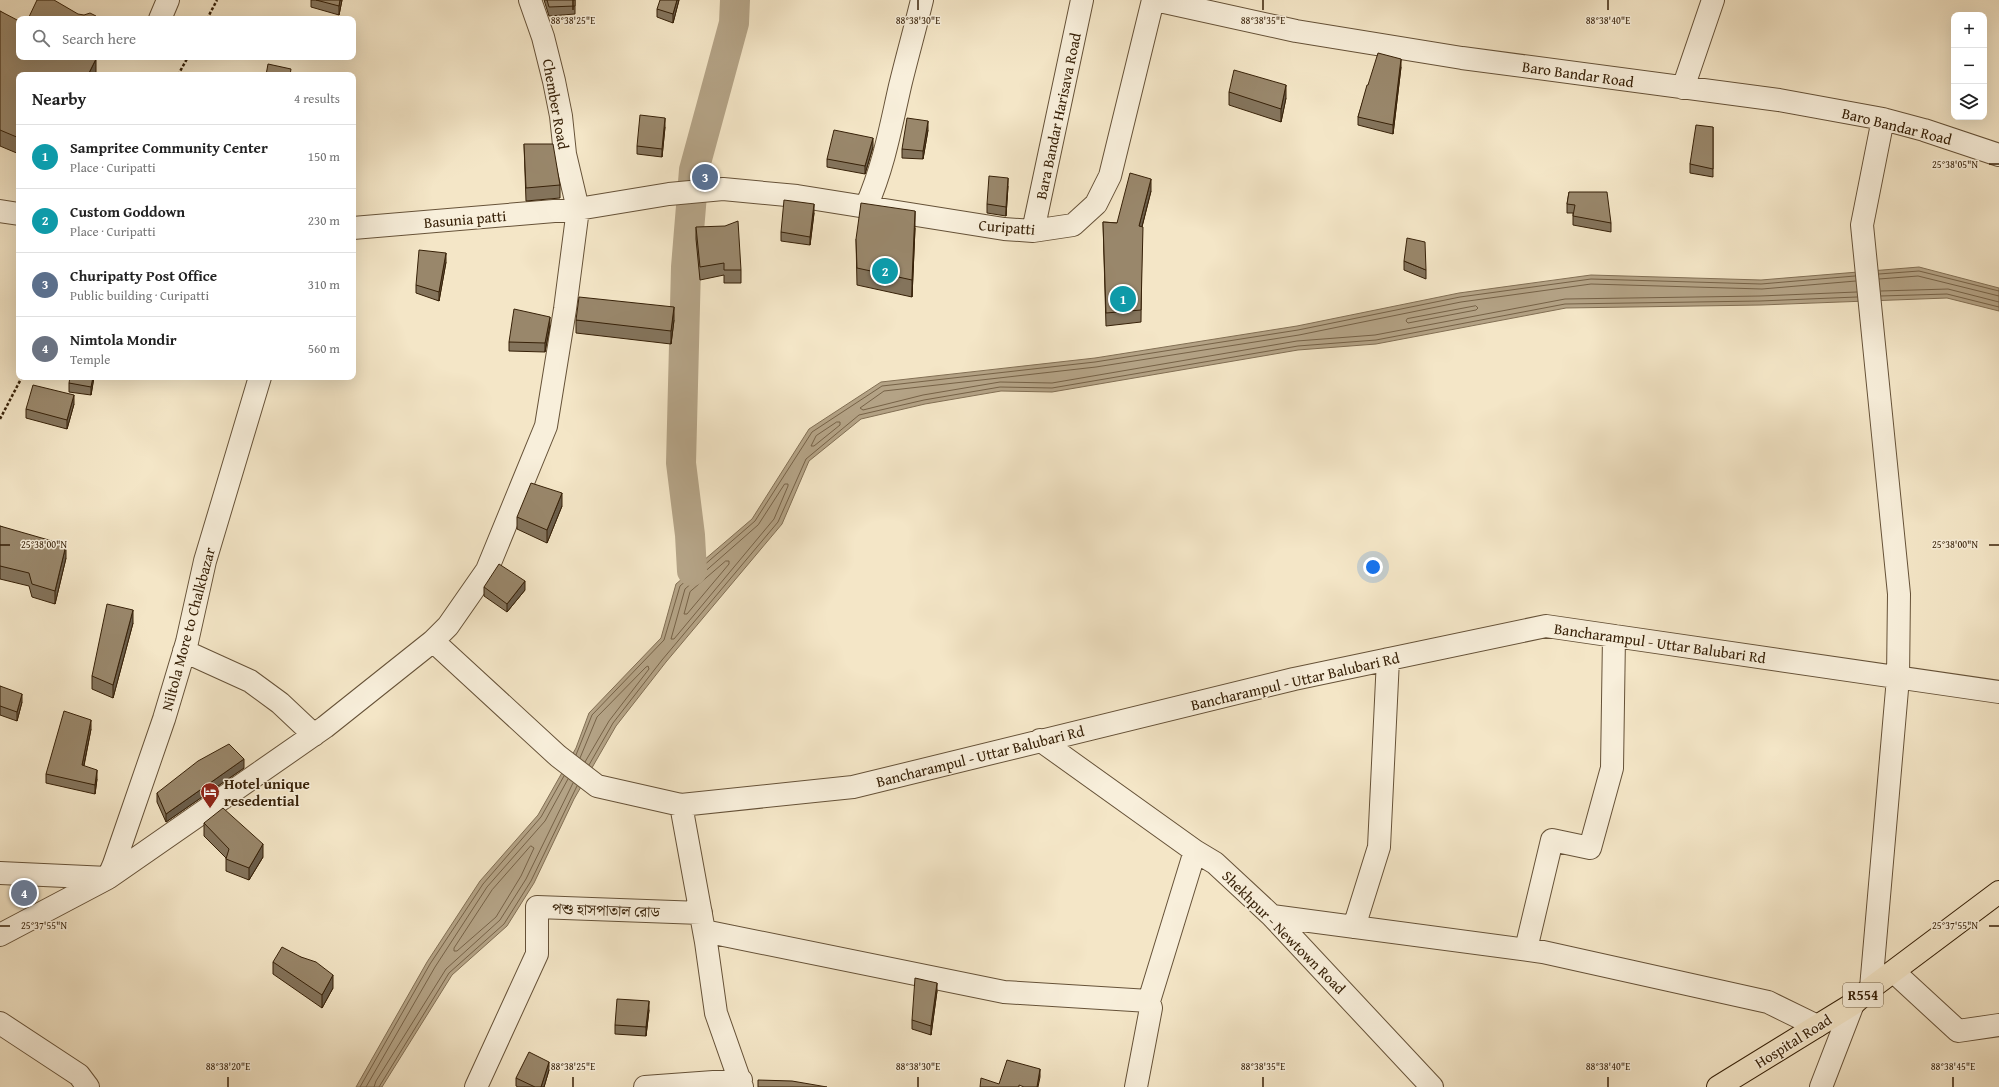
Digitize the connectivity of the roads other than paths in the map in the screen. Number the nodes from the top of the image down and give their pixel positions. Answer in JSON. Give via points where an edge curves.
{"nodes":[{"id":1,"x":168,"y":0,"type":"edge"},
{"id":2,"x":530,"y":0,"type":"edge"},
{"id":3,"x":922,"y":0,"type":"edge"},
{"id":4,"x":1082,"y":0,"type":"edge"},
{"id":5,"x":1154,"y":0,"type":"edge"},
{"id":6,"x":1713,"y":0,"type":"edge"},
{"id":7,"x":161,"y":16,"type":"edge"},
{"id":8,"x":1683,"y":88,"type":"junction"},
{"id":9,"x":1883,"y":119,"type":"junction"},
{"id":10,"x":1999,"y":155,"type":"edge"},
{"id":11,"x":668,"y":194,"type":"joint"},
{"id":12,"x":866,"y":207,"type":"junction"},
{"id":13,"x":578,"y":209,"type":"junction"},
{"id":14,"x":0,"y":211,"type":"edge"},
{"id":15,"x":16,"y":214,"type":"edge"},
{"id":16,"x":356,"y":228,"type":"edge"},
{"id":17,"x":1033,"y":231,"type":"junction"},
{"id":18,"x":259,"y":380,"type":"edge"},
{"id":19,"x":1614,"y":636,"type":"junction"},
{"id":20,"x":433,"y":641,"type":"junction"},
{"id":21,"x":184,"y":651,"type":"junction"},
{"id":22,"x":1388,"y":659,"type":"junction"},
{"id":23,"x":1898,"y":678,"type":"junction"},
{"id":24,"x":1999,"y":692,"type":"edge"},
{"id":25,"x":314,"y":735,"type":"junction"},
{"id":26,"x":1040,"y":740,"type":"junction"},
{"id":27,"x":681,"y":805,"type":"junction"},
{"id":28,"x":1195,"y":851,"type":"junction"},
{"id":29,"x":0,"y":873,"type":"edge"},
{"id":30,"x":108,"y":878,"type":"junction"},
{"id":31,"x":1999,"y":892,"type":"edge"},
{"id":32,"x":1272,"y":916,"type":"junction"},
{"id":33,"x":702,"y":922,"type":"junction"},
{"id":34,"x":1354,"y":927,"type":"junction"},
{"id":35,"x":0,"y":935,"type":"edge"},
{"id":36,"x":1526,"y":950,"type":"junction"},
{"id":37,"x":1894,"y":972,"type":"junction"},
{"id":38,"x":1871,"y":988,"type":"junction"},
{"id":39,"x":1149,"y":1001,"type":"junction"},
{"id":40,"x":1853,"y":1004,"type":"junction"},
{"id":41,"x":0,"y":1022,"type":"edge"},
{"id":42,"x":1999,"y":1025,"type":"edge"},
{"id":43,"x":1817,"y":1026,"type":"junction"},
{"id":44,"x":741,"y":1083,"type":"edge"},
{"id":45,"x":88,"y":1087,"type":"edge"},
{"id":46,"x":476,"y":1087,"type":"edge"},
{"id":47,"x":645,"y":1087,"type":"edge"},
{"id":48,"x":1136,"y":1087,"type":"edge"},
{"id":49,"x":1432,"y":1087,"type":"edge"},
{"id":50,"x":1718,"y":1087,"type":"edge"},
{"id":51,"x":1822,"y":1087,"type":"edge"}],
"edges":[{"from":1,"to":7,"type":"street"},
{"from":2,"to":13,"type":"street","name":"Chember Road","via":[[554,81],[565,154]]},
{"from":3,"to":12,"type":"street","via":[[886,152]]},
{"from":4,"to":17,"type":"street","name":"Bara Bandar Harisava Road"},
{"from":5,"to":8,"type":"street","name":"Baro Bandar Road","via":[[1296,32]]},
{"from":5,"to":17,"type":"street","name":"Curipatti","via":[[1110,176],[1096,204],[1074,225]]},
{"from":6,"to":8,"type":"street"},
{"from":8,"to":9,"type":"street","name":"Baro Bandar Road","via":[[1780,100]]},
{"from":9,"to":10,"type":"street","name":"Baro Bandar Road"},
{"from":9,"to":23,"type":"street","via":[[1862,225],[1899,594]]},
{"from":11,"to":12,"type":"street","name":"Curipatti","via":[[723,189],[797,196]]},
{"from":11,"to":13,"type":"street","name":"Basunia patti"},
{"from":12,"to":17,"type":"street","name":"Curipatti","via":[[1004,229]]},
{"from":13,"to":16,"type":"street","name":"Basunia patti"},
{"from":13,"to":20,"type":"street","via":[[546,426],[487,570],[448,626]]},
{"from":14,"to":15,"type":"street"},
{"from":18,"to":21,"type":"street","name":"Niltola More to Chalkbazar","via":[[205,561]]},
{"from":19,"to":22,"type":"street","name":"Bancharampul - Uttar Balubari Rd","via":[[1546,626]]},
{"from":19,"to":23,"type":"street","name":"Bancharampul - Uttar Balubari Rd"},
{"from":19,"to":36,"type":"street","via":[[1612,768],[1590,848],[1552,840]]},
{"from":20,"to":25,"type":"street"},
{"from":20,"to":27,"type":"street","name":"Bancharampul - Uttar Balubari Rd","via":[[558,756],[597,786]]},
{"from":21,"to":25,"type":"street","via":[[250,681],[280,703]]},
{"from":21,"to":30,"type":"street","name":"Niltola More to Chalkbazar","via":[[164,719]]},
{"from":22,"to":26,"type":"street","name":"Bancharampul - Uttar Balubari Rd"},
{"from":22,"to":34,"type":"street","via":[[1378,847]]},
{"from":23,"to":24,"type":"street","name":"Bancharampul - Uttar Balubari Rd"},
{"from":23,"to":38,"type":"street"},
{"from":25,"to":30,"type":"street"},
{"from":26,"to":27,"type":"street","name":"Bancharampul - Uttar Balubari Rd","via":[[853,787]]},
{"from":26,"to":28,"type":"street","name":"Shekhpur - Newtown Road"},
{"from":27,"to":33,"type":"street"},
{"from":28,"to":32,"type":"street","name":"Shekhpur - Newtown Road","via":[[1215,863]]},
{"from":28,"to":39,"type":"street"},
{"from":29,"to":30,"type":"street"},
{"from":30,"to":35,"type":"street"},
{"from":31,"to":37,"type":"main road","name":"Hospital Road","number":"R554"},
{"from":32,"to":34,"type":"street"},
{"from":32,"to":49,"type":"street","name":"Shekhpur - Newtown Road"},
{"from":33,"to":39,"type":"street","via":[[1004,992]]},
{"from":33,"to":44,"type":"street","via":[[716,1013]]},
{"from":33,"to":46,"type":"street","name":"পশু হাসপাতাল রোড","via":[[537,907],[537,954]]},
{"from":34,"to":36,"type":"street"},
{"from":36,"to":43,"type":"street","via":[[1768,1002]]},
{"from":37,"to":38,"type":"main road","name":"Hospital Road","number":"R554"},
{"from":37,"to":42,"type":"street","via":[[1958,1031]]},
{"from":38,"to":40,"type":"main road","name":"Hospital Road","number":"R554"},
{"from":39,"to":48,"type":"street","via":[[1151,1008]]},
{"from":40,"to":43,"type":"main road","name":"Hospital Road","number":"R554"},
{"from":40,"to":51,"type":"street"},
{"from":41,"to":45,"type":"street","via":[[79,1075]]},
{"from":43,"to":50,"type":"main road","name":"Hospital Road","number":"R554"},
{"from":44,"to":47,"type":"street"}]}
